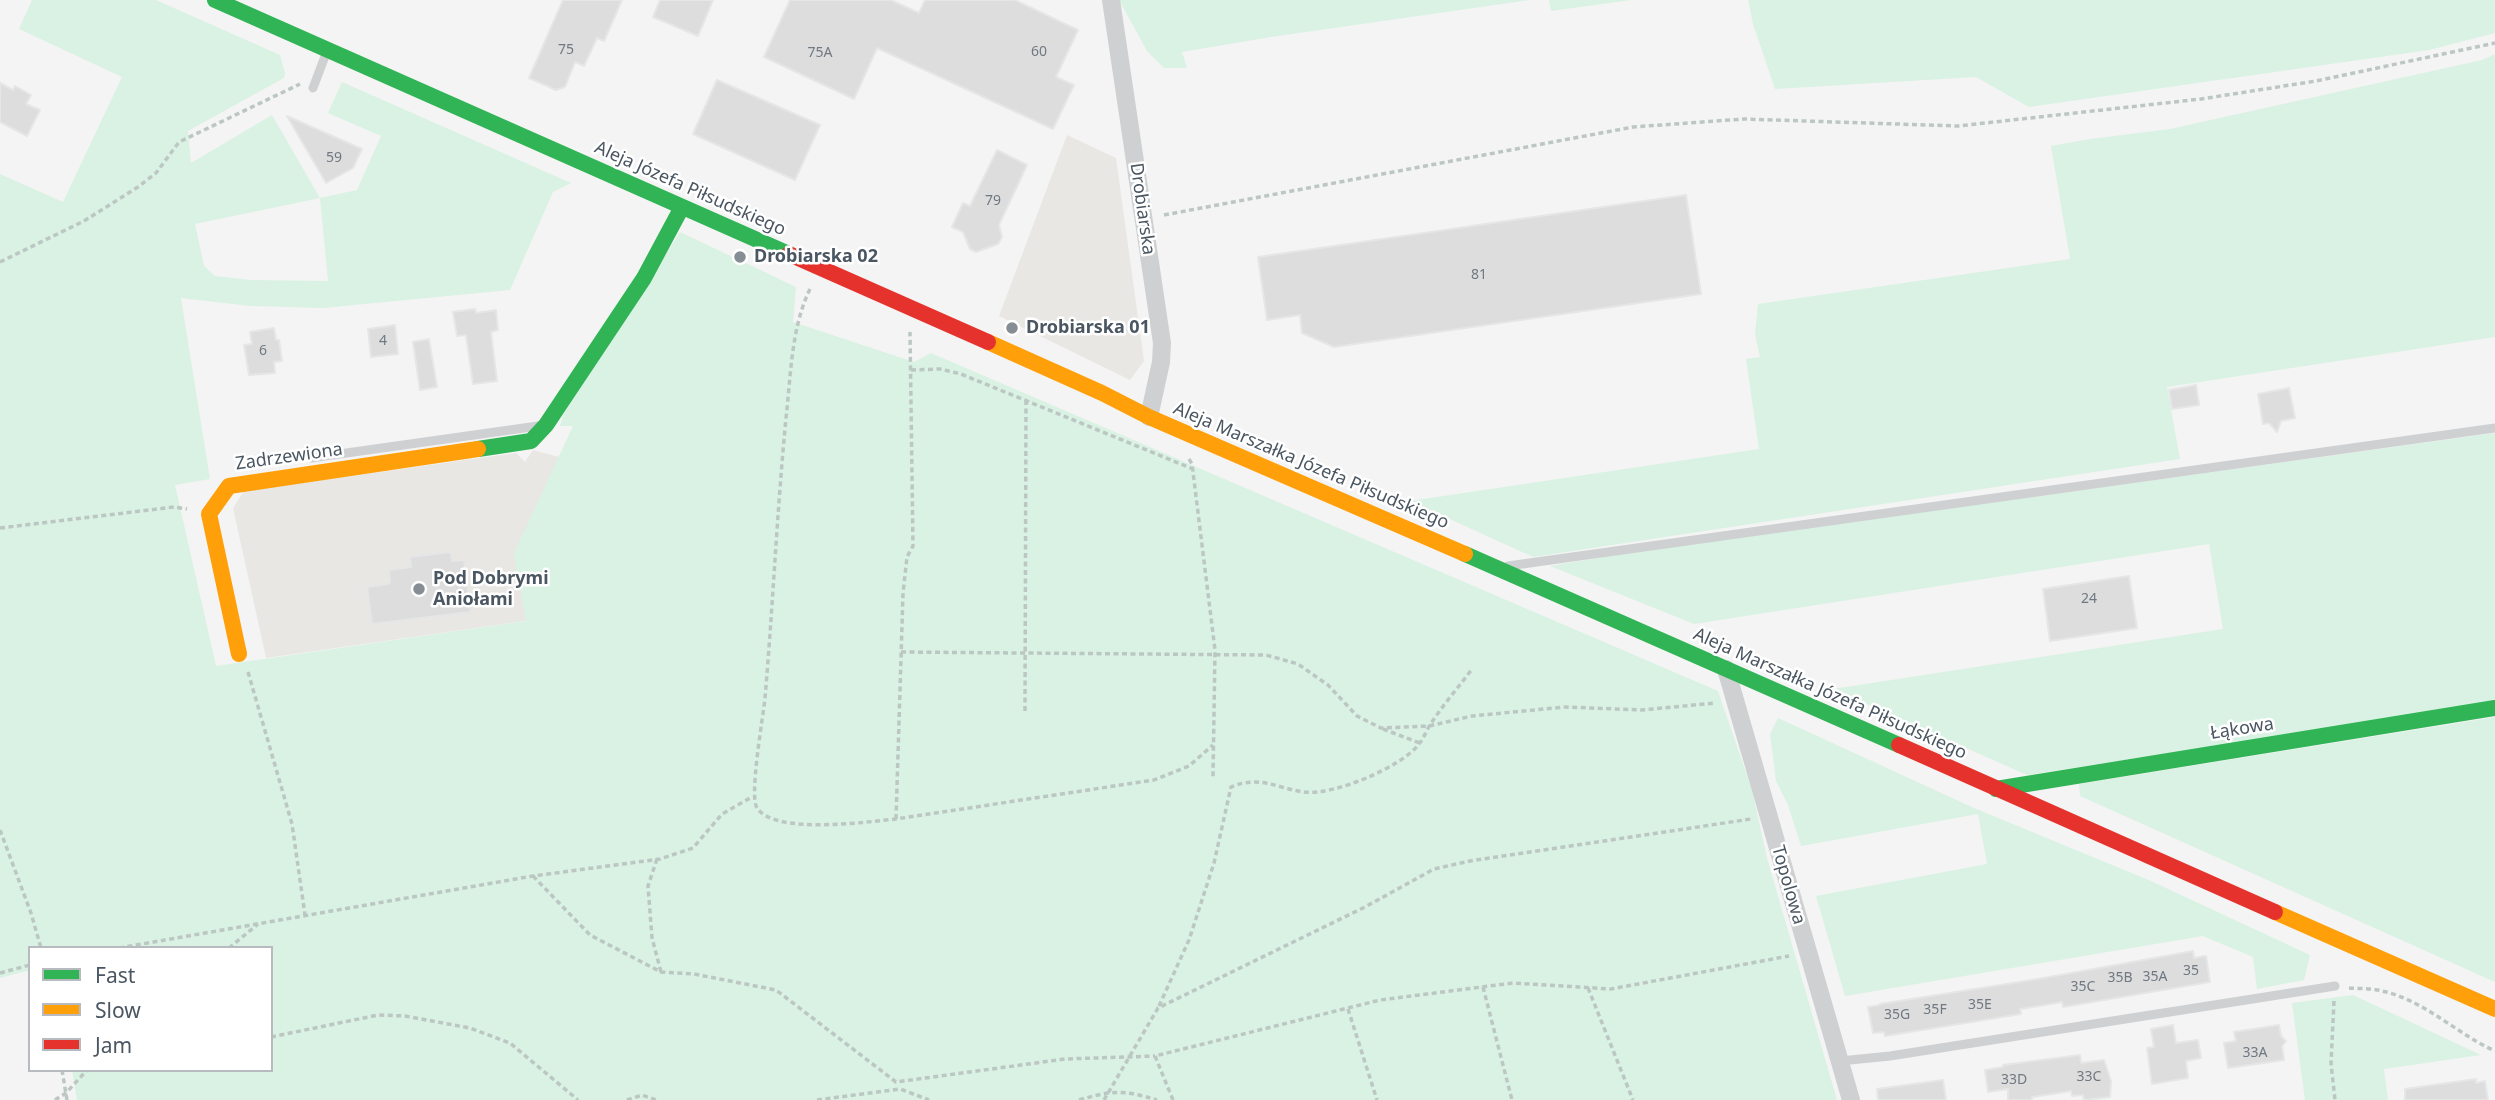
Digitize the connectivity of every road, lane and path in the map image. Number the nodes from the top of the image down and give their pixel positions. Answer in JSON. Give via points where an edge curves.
{"nodes":[{"id":1,"x":215,"y":0,"type":"edge"},
{"id":2,"x":1111,"y":0,"type":"edge"},
{"id":3,"x":2495,"y":43,"type":"edge"},
{"id":4,"x":327,"y":50,"type":"junction"},
{"id":5,"x":313,"y":88,"type":"joint"},
{"id":6,"x":682,"y":207,"type":"junction"},
{"id":7,"x":1144,"y":219,"type":"junction"},
{"id":8,"x":0,"y":262,"type":"edge"},
{"id":9,"x":820,"y":268,"type":"junction"},
{"id":10,"x":910,"y":330,"type":"dead end"},
{"id":11,"x":911,"y":370,"type":"junction"},
{"id":12,"x":1026,"y":400,"type":"junction"},
{"id":13,"x":1149,"y":417,"type":"junction"},
{"id":14,"x":546,"y":425,"type":"junction"},
{"id":15,"x":2495,"y":428,"type":"edge"},
{"id":16,"x":1184,"y":452,"type":"dead end"},
{"id":17,"x":312,"y":458,"type":"dead end"},
{"id":18,"x":1193,"y":469,"type":"junction"},
{"id":19,"x":209,"y":514,"type":"junction"},
{"id":20,"x":0,"y":528,"type":"edge"},
{"id":21,"x":1496,"y":568,"type":"junction"},
{"id":22,"x":901,"y":652,"type":"junction"},
{"id":23,"x":1024,"y":653,"type":"junction"},
{"id":24,"x":239,"y":654,"type":"joint"},
{"id":25,"x":1215,"y":655,"type":"junction"},
{"id":26,"x":1472,"y":669,"type":"dead end"},
{"id":27,"x":1726,"y":669,"type":"junction"},
{"id":28,"x":1735,"y":701,"type":"junction"},
{"id":29,"x":2495,"y":708,"type":"edge"},
{"id":30,"x":1025,"y":711,"type":"dead end"},
{"id":31,"x":1429,"y":726,"type":"junction"},
{"id":32,"x":1381,"y":728,"type":"junction"},
{"id":33,"x":1420,"y":743,"type":"junction"},
{"id":34,"x":1213,"y":746,"type":"junction"},
{"id":35,"x":1213,"y":777,"type":"dead end"},
{"id":36,"x":1996,"y":789,"type":"junction"},
{"id":37,"x":753,"y":797,"type":"junction"},
{"id":38,"x":1769,"y":817,"type":"junction"},
{"id":39,"x":895,"y":819,"type":"junction"},
{"id":40,"x":0,"y":830,"type":"edge"},
{"id":41,"x":657,"y":859,"type":"junction"},
{"id":42,"x":533,"y":876,"type":"junction"},
{"id":43,"x":305,"y":915,"type":"junction"},
{"id":44,"x":260,"y":922,"type":"junction"},
{"id":45,"x":40,"y":946,"type":"edge"},
{"id":46,"x":130,"y":946,"type":"edge"},
{"id":47,"x":231,"y":946,"type":"edge"},
{"id":48,"x":1808,"y":953,"type":"junction"},
{"id":49,"x":28,"y":966,"type":"edge"},
{"id":50,"x":661,"y":972,"type":"junction"},
{"id":51,"x":0,"y":973,"type":"edge"},
{"id":52,"x":2335,"y":986,"type":"junction"},
{"id":53,"x":1483,"y":987,"type":"junction"},
{"id":54,"x":1588,"y":988,"type":"junction"},
{"id":55,"x":1158,"y":1008,"type":"junction"},
{"id":56,"x":1348,"y":1008,"type":"junction"},
{"id":57,"x":2495,"y":1009,"type":"edge"},
{"id":58,"x":273,"y":1037,"type":"edge"},
{"id":59,"x":2495,"y":1051,"type":"edge"},
{"id":60,"x":1130,"y":1055,"type":"junction"},
{"id":61,"x":1155,"y":1056,"type":"junction"},
{"id":62,"x":1840,"y":1060,"type":"junction"},
{"id":63,"x":62,"y":1072,"type":"edge"},
{"id":64,"x":85,"y":1072,"type":"edge"},
{"id":65,"x":1109,"y":1091,"type":"junction"},
{"id":66,"x":66,"y":1093,"type":"junction"},
{"id":67,"x":55,"y":1100,"type":"edge"},
{"id":68,"x":67,"y":1100,"type":"edge"},
{"id":69,"x":578,"y":1100,"type":"edge"},
{"id":70,"x":627,"y":1100,"type":"edge"},
{"id":71,"x":656,"y":1100,"type":"edge"},
{"id":72,"x":817,"y":1100,"type":"edge"},
{"id":73,"x":929,"y":1100,"type":"edge"},
{"id":74,"x":1079,"y":1100,"type":"edge"},
{"id":75,"x":1104,"y":1100,"type":"edge"},
{"id":76,"x":1157,"y":1100,"type":"edge"},
{"id":77,"x":1173,"y":1100,"type":"edge"},
{"id":78,"x":1377,"y":1100,"type":"edge"},
{"id":79,"x":1512,"y":1100,"type":"edge"},
{"id":80,"x":1633,"y":1100,"type":"edge"},
{"id":81,"x":1851,"y":1100,"type":"edge"},
{"id":82,"x":2335,"y":1100,"type":"edge"}],
"edges":[{"from":1,"to":4,"type":"main road","name":"Aleja Józefa Piłsudskiego"},
{"from":2,"to":7,"type":"street","name":"Drobiarska"},
{"from":3,"to":7,"type":"path","via":[[2316,81],[2200,99],[1958,126],[1744,119],[1633,127]]},
{"from":4,"to":5,"type":"lane"},
{"from":4,"to":6,"type":"main road","name":"Aleja Józefa Piłsudskiego"},
{"from":5,"to":8,"type":"path","via":[[306,82],[178,142],[156,173],[138,187],[84,221]]},
{"from":6,"to":9,"type":"main road","name":"Aleja Józefa Piłsudskiego"},
{"from":6,"to":14,"type":"main road","via":[[644,278]]},
{"from":7,"to":13,"type":"street","name":"Drobiarska","via":[[1162,347]]},
{"from":9,"to":13,"type":"main road","name":"Aleja Józefa Piłsudskiego"},
{"from":9,"to":37,"type":"path","via":[[797,324]]},
{"from":10,"to":11,"type":"path"},
{"from":11,"to":12,"type":"path","via":[[961,374]]},
{"from":11,"to":22,"type":"path","via":[[913,546],[904,581]]},
{"from":12,"to":18,"type":"path"},
{"from":12,"to":23,"type":"path"},
{"from":13,"to":21,"type":"main road","name":"Aleja Marszałka Józefa Piłsudskiego"},
{"from":14,"to":17,"type":"lane"},
{"from":14,"to":19,"type":"main road","name":"Zadrzewiona","via":[[531,441],[229,486]]},
{"from":15,"to":21,"type":"lane"},
{"from":16,"to":18,"type":"path"},
{"from":18,"to":25,"type":"path"},
{"from":19,"to":20,"type":"path","via":[[174,507]]},
{"from":19,"to":24,"type":"main road"},
{"from":21,"to":27,"type":"main road","name":"Aleja Marszałka Józefa Piłsudskiego"},
{"from":22,"to":23,"type":"path"},
{"from":22,"to":39,"type":"path"},
{"from":23,"to":25,"type":"path"},
{"from":23,"to":30,"type":"path"},
{"from":24,"to":43,"type":"path","via":[[250,674],[292,824]]},
{"from":25,"to":32,"type":"path","via":[[1266,655],[1298,664],[1328,685],[1357,716]]},
{"from":25,"to":34,"type":"path"},
{"from":26,"to":31,"type":"path"},
{"from":27,"to":28,"type":"street","name":"Topolowa"},
{"from":27,"to":36,"type":"main road","name":"Aleja Marszałka Józefa Piłsudskiego"},
{"from":28,"to":31,"type":"path","via":[[1642,710],[1565,707],[1472,716]]},
{"from":28,"to":38,"type":"street","name":"Topolowa"},
{"from":29,"to":36,"type":"main road","name":"Łąkowa"},
{"from":31,"to":32,"type":"path"},
{"from":31,"to":33,"type":"path"},
{"from":32,"to":33,"type":"path"},
{"from":33,"to":55,"type":"path","via":[[1404,759],[1344,787],[1306,792],[1268,782],[1243,782],[1231,787],[1214,863],[1189,940]]},
{"from":34,"to":35,"type":"path"},
{"from":34,"to":39,"type":"path","via":[[1189,766],[1154,780]]},
{"from":36,"to":57,"type":"main road","name":"Aleja Marszałka Józefa Piłsudskiego"},
{"from":37,"to":39,"type":"path","via":[[762,813],[778,821],[811,824]]},
{"from":37,"to":41,"type":"path","via":[[722,814],[692,848]]},
{"from":38,"to":48,"type":"street","name":"Topolowa"},
{"from":38,"to":55,"type":"path","via":[[1434,869]]},
{"from":40,"to":45,"type":"path"},
{"from":41,"to":42,"type":"path"},
{"from":41,"to":50,"type":"path","via":[[648,886],[652,938]]},
{"from":42,"to":43,"type":"path"},
{"from":42,"to":50,"type":"path","via":[[590,935]]},
{"from":43,"to":44,"type":"path"},
{"from":44,"to":46,"type":"path"},
{"from":44,"to":47,"type":"path"},
{"from":48,"to":54,"type":"path","via":[[1611,989]]},
{"from":48,"to":62,"type":"street","name":"Topolowa"},
{"from":49,"to":51,"type":"path"},
{"from":50,"to":60,"type":"path","via":[[776,990],[896,1082]]},
{"from":52,"to":59,"type":"path","via":[[2383,991],[2421,1006]]},
{"from":52,"to":62,"type":"lane"},
{"from":52,"to":82,"type":"path","via":[[2331,1063]]},
{"from":53,"to":54,"type":"path","via":[[1513,983]]},
{"from":53,"to":56,"type":"path"},
{"from":53,"to":79,"type":"path"},
{"from":54,"to":80,"type":"path"},
{"from":55,"to":60,"type":"path"},
{"from":56,"to":61,"type":"path"},
{"from":56,"to":78,"type":"path"},
{"from":58,"to":69,"type":"path","via":[[378,1015],[470,1028],[510,1043]]},
{"from":60,"to":61,"type":"path"},
{"from":60,"to":65,"type":"path"},
{"from":61,"to":77,"type":"path"},
{"from":62,"to":81,"type":"street","name":"Topolowa"},
{"from":63,"to":66,"type":"path"},
{"from":64,"to":66,"type":"path"},
{"from":65,"to":74,"type":"path"},
{"from":65,"to":75,"type":"path"},
{"from":65,"to":76,"type":"path"},
{"from":66,"to":67,"type":"path"},
{"from":66,"to":68,"type":"path"},
{"from":70,"to":71,"type":"path","via":[[642,1095]]},
{"from":72,"to":73,"type":"path","via":[[900,1090]]}]}
